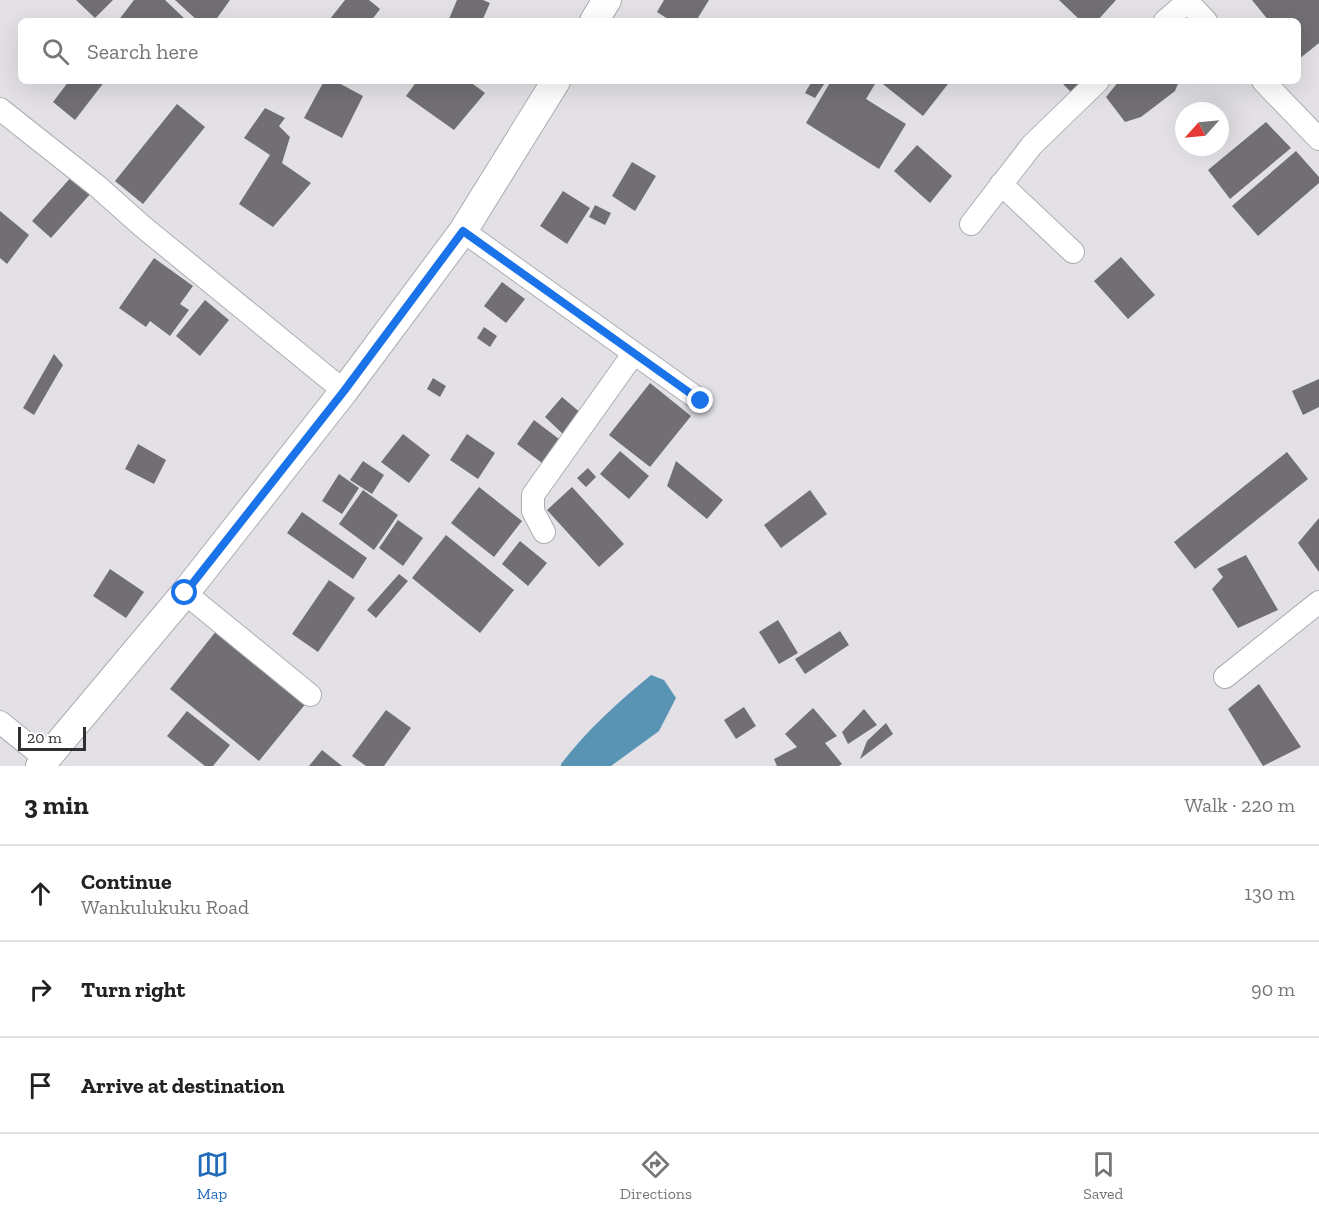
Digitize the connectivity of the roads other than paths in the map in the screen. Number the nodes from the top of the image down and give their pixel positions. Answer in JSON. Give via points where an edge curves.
{"nodes":[{"id":1,"x":607,"y":0,"type":"edge"},
{"id":2,"x":1186,"y":1,"type":"edge"},
{"id":3,"x":596,"y":18,"type":"edge"},
{"id":4,"x":1168,"y":18,"type":"edge"},
{"id":5,"x":1203,"y":18,"type":"edge"},
{"id":6,"x":554,"y":84,"type":"edge"},
{"id":7,"x":1095,"y":84,"type":"edge"},
{"id":8,"x":1266,"y":84,"type":"edge"},
{"id":9,"x":0,"y":109,"type":"edge"},
{"id":10,"x":1319,"y":139,"type":"edge"},
{"id":11,"x":1001,"y":184,"type":"junction"},
{"id":12,"x":971,"y":224,"type":"dead end"},
{"id":13,"x":463,"y":231,"type":"junction"},
{"id":14,"x":1073,"y":252,"type":"dead end"},
{"id":15,"x":633,"y":353,"type":"junction"},
{"id":16,"x":344,"y":391,"type":"junction"},
{"id":17,"x":701,"y":401,"type":"dead end"},
{"id":18,"x":544,"y":532,"type":"dead end"},
{"id":19,"x":185,"y":593,"type":"junction"},
{"id":20,"x":1319,"y":602,"type":"edge"},
{"id":21,"x":1225,"y":677,"type":"dead end"},
{"id":22,"x":310,"y":695,"type":"dead end"},
{"id":23,"x":0,"y":722,"type":"edge"},
{"id":24,"x":43,"y":763,"type":"edge"}],
"edges":[{"from":1,"to":3,"type":"main road"},
{"from":2,"to":4,"type":"street"},
{"from":2,"to":5,"type":"street"},
{"from":6,"to":13,"type":"main road"},
{"from":7,"to":11,"type":"street","via":[[1032,145]]},
{"from":8,"to":10,"type":"street"},
{"from":9,"to":16,"type":"street"},
{"from":11,"to":12,"type":"street"},
{"from":11,"to":14,"type":"street"},
{"from":13,"to":15,"type":"street"},
{"from":13,"to":16,"type":"main road"},
{"from":15,"to":17,"type":"street"},
{"from":15,"to":18,"type":"street","via":[[533,495],[533,511]]},
{"from":16,"to":19,"type":"main road"},
{"from":19,"to":22,"type":"street"},
{"from":19,"to":24,"type":"main road"},
{"from":20,"to":21,"type":"street"},
{"from":23,"to":24,"type":"street"}]}
